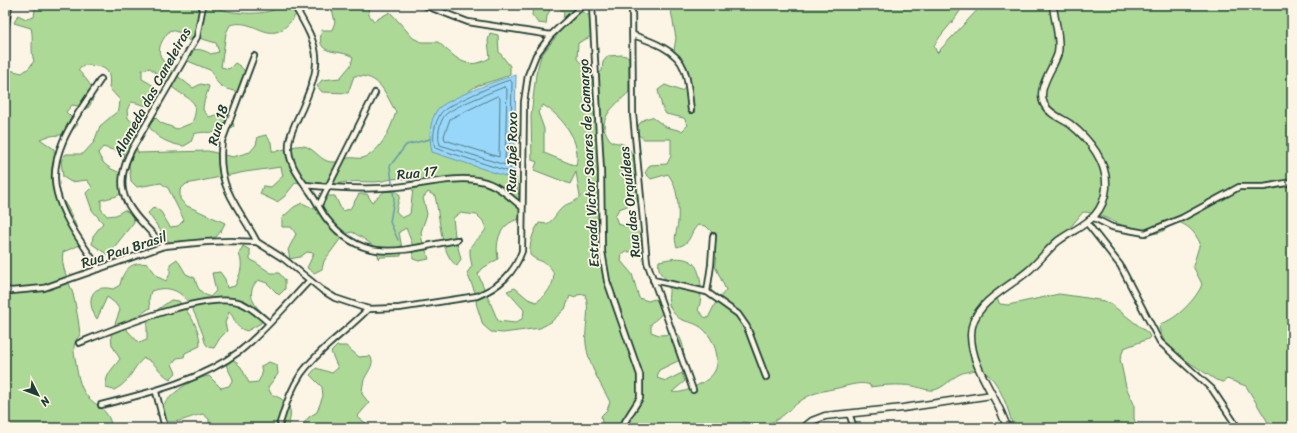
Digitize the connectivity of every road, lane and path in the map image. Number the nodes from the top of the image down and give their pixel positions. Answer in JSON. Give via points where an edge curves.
{"nodes":[{"id":1,"x":9,"y":5,"type":"edge"},
{"id":2,"x":203,"y":5,"type":"edge"},
{"id":3,"x":294,"y":5,"type":"edge"},
{"id":4,"x":424,"y":5,"type":"edge"},
{"id":5,"x":583,"y":5,"type":"edge"},
{"id":6,"x":592,"y":5,"type":"edge"},
{"id":7,"x":632,"y":5,"type":"edge"},
{"id":8,"x":1053,"y":5,"type":"edge"},
{"id":9,"x":6,"y":14,"type":"edge"},
{"id":10,"x":5,"y":32,"type":"edge"},
{"id":11,"x":551,"y":35,"type":"junction"},
{"id":12,"x":633,"y":35,"type":"junction"},
{"id":13,"x":254,"y":56,"type":"dead end"},
{"id":14,"x":101,"y":79,"type":"dead end"},
{"id":15,"x":375,"y":93,"type":"dead end"},
{"id":16,"x":691,"y":110,"type":"dead end"},
{"id":17,"x":1292,"y":182,"type":"edge"},
{"id":18,"x":305,"y":186,"type":"junction"},
{"id":19,"x":329,"y":188,"type":"junction"},
{"id":20,"x":319,"y":205,"type":"junction"},
{"id":21,"x":522,"y":207,"type":"junction"},
{"id":22,"x":1094,"y":218,"type":"junction"},
{"id":23,"x":1087,"y":223,"type":"junction"},
{"id":24,"x":713,"y":236,"type":"dead end"},
{"id":25,"x":457,"y":240,"type":"dead end"},
{"id":26,"x":257,"y":242,"type":"junction"},
{"id":27,"x":164,"y":246,"type":"junction"},
{"id":28,"x":99,"y":268,"type":"junction"},
{"id":29,"x":653,"y":280,"type":"junction"},
{"id":30,"x":310,"y":282,"type":"junction"},
{"id":31,"x":5,"y":289,"type":"edge"},
{"id":32,"x":707,"y":292,"type":"junction"},
{"id":33,"x":368,"y":309,"type":"junction"},
{"id":34,"x":269,"y":323,"type":"junction"},
{"id":35,"x":79,"y":343,"type":"dead end"},
{"id":36,"x":766,"y":377,"type":"dead end"},
{"id":37,"x":693,"y":390,"type":"dead end"},
{"id":38,"x":156,"y":392,"type":"junction"},
{"id":39,"x":992,"y":395,"type":"junction"},
{"id":40,"x":101,"y":405,"type":"dead end"},
{"id":41,"x":849,"y":413,"type":"junction"},
{"id":42,"x":280,"y":423,"type":"dead end"},
{"id":43,"x":165,"y":428,"type":"edge"},
{"id":44,"x":622,"y":428,"type":"edge"},
{"id":45,"x":803,"y":428,"type":"edge"},
{"id":46,"x":854,"y":428,"type":"edge"},
{"id":47,"x":1008,"y":428,"type":"edge"},
{"id":48,"x":1238,"y":428,"type":"edge"}],
"edges":[{"from":1,"to":9,"type":"street"},
{"from":2,"to":27,"type":"street","name":"Alameda das Caneleiras","via":[[197,37],[129,154],[121,176],[124,198],[130,210]]},
{"from":3,"to":18,"type":"street","via":[[310,32],[316,65],[314,80],[289,144],[293,167]]},
{"from":4,"to":11,"type":"street","via":[[468,22]]},
{"from":5,"to":11,"type":"street","name":"Rua Ipê Roxo"},
{"from":6,"to":44,"type":"street","name":"Estrada Victor Soares de Camargo","via":[[601,171],[602,252],[606,281],[640,375],[640,398]]},
{"from":7,"to":12,"type":"street","name":"Rua das Orquídeas"},
{"from":8,"to":22,"type":"street","via":[[1058,53],[1042,91],[1042,97],[1048,109],[1080,134],[1102,162],[1106,188]]},
{"from":9,"to":10,"type":"street"},
{"from":11,"to":21,"type":"street","name":"Rua Ipê Roxo","via":[[536,55],[528,75],[524,102]]},
{"from":12,"to":16,"type":"street","via":[[651,41],[669,52],[680,63],[685,71]]},
{"from":12,"to":29,"type":"street","name":"Rua das Orquídeas","via":[[633,114],[637,169],[647,262]]},
{"from":13,"to":26,"type":"street","name":"Rua 18","via":[[222,141],[220,156],[226,189]]},
{"from":14,"to":28,"type":"street","via":[[68,130],[56,165],[55,179],[57,193],[66,215]]},
{"from":15,"to":19,"type":"street"},
{"from":17,"to":22,"type":"street","via":[[1264,187],[1239,187],[1182,218],[1146,233],[1112,227]]},
{"from":18,"to":19,"type":"street","name":"Rua 17"},
{"from":18,"to":20,"type":"street"},
{"from":19,"to":20,"type":"street"},
{"from":19,"to":21,"type":"street","name":"Rua 17","via":[[395,187],[466,179],[482,181],[496,187]]},
{"from":20,"to":25,"type":"street","via":[[326,218],[362,248],[389,252]]},
{"from":21,"to":33,"type":"street","name":"Rua Ipê Roxo","via":[[522,251],[511,273],[494,287],[477,296],[399,308]]},
{"from":22,"to":23,"type":"street"},
{"from":23,"to":39,"type":"street","via":[[1050,248],[1028,271],[986,303],[976,315],[971,328],[971,338],[977,367]]},
{"from":23,"to":48,"type":"street","via":[[1120,265],[1160,342],[1212,389]]},
{"from":24,"to":32,"type":"street"},
{"from":26,"to":27,"type":"street","name":"Rua Pau Brasil","via":[[206,242]]},
{"from":26,"to":30,"type":"street","via":[[284,259]]},
{"from":27,"to":28,"type":"street","name":"Rua Pau Brasil"},
{"from":28,"to":31,"type":"street","name":"Rua Pau Brasil","via":[[44,288],[11,292]]},
{"from":29,"to":32,"type":"street"},
{"from":29,"to":37,"type":"street","name":"Rua das Orquídeas"},
{"from":30,"to":33,"type":"street","via":[[335,298]]},
{"from":30,"to":34,"type":"street"},
{"from":32,"to":36,"type":"street","via":[[742,319]]},
{"from":33,"to":42,"type":"street","via":[[301,374]]},
{"from":34,"to":35,"type":"street","via":[[242,303],[221,300],[156,314]]},
{"from":34,"to":38,"type":"street","via":[[240,350],[219,364]]},
{"from":38,"to":40,"type":"street"},
{"from":38,"to":43,"type":"street"},
{"from":39,"to":41,"type":"street"},
{"from":39,"to":47,"type":"street"},
{"from":41,"to":45,"type":"street","via":[[818,418]]},
{"from":41,"to":46,"type":"street"}]}
